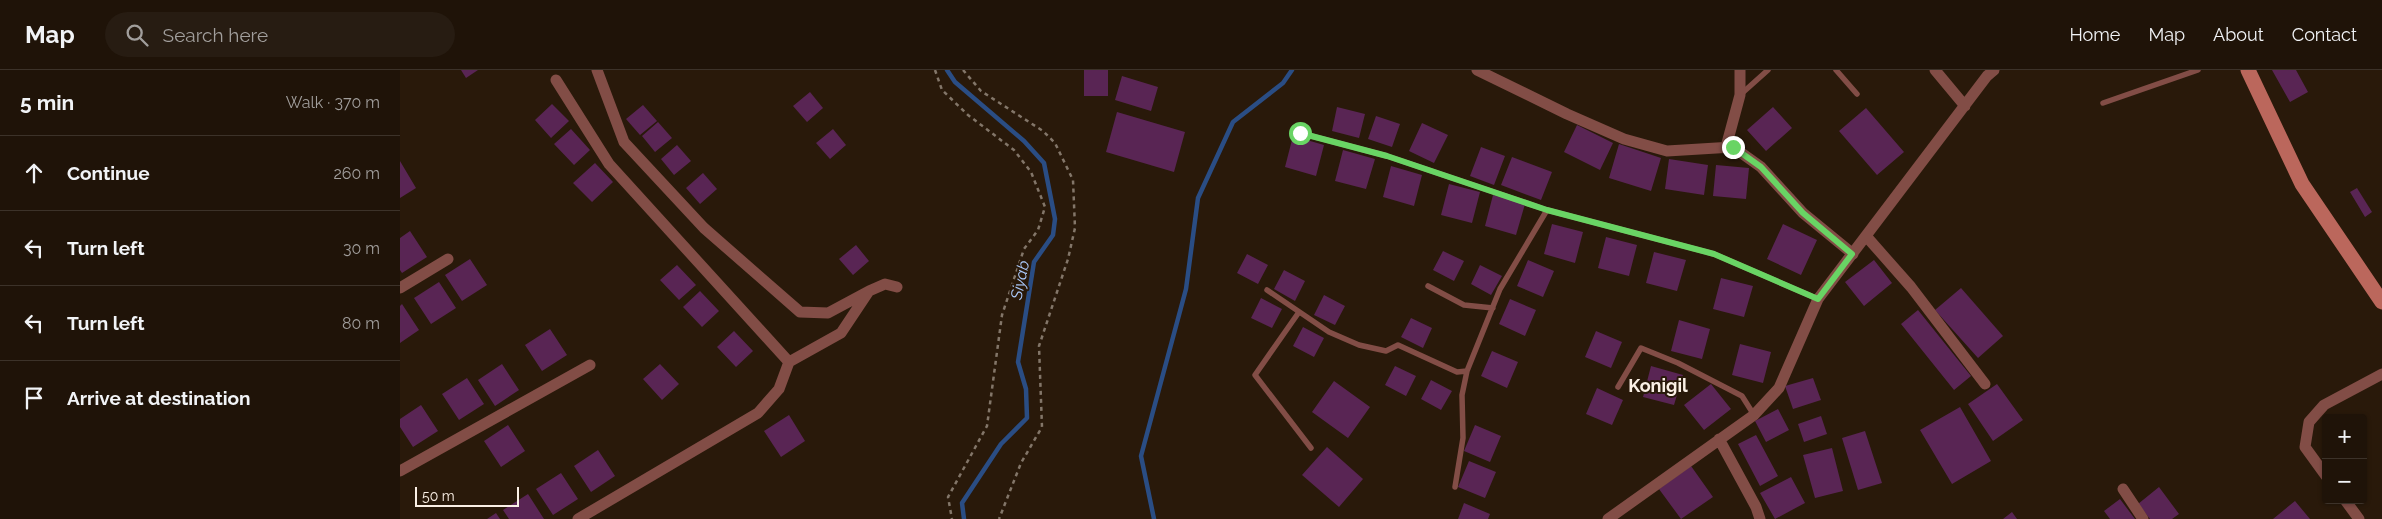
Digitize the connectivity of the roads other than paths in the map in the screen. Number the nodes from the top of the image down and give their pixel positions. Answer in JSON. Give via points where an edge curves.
{"nodes":[{"id":1,"x":597,"y":70,"type":"edge"},
{"id":2,"x":1477,"y":70,"type":"edge"},
{"id":3,"x":1740,"y":70,"type":"edge"},
{"id":4,"x":1768,"y":70,"type":"edge"},
{"id":5,"x":1836,"y":70,"type":"edge"},
{"id":6,"x":1935,"y":70,"type":"edge"},
{"id":7,"x":1994,"y":70,"type":"edge"},
{"id":8,"x":2198,"y":70,"type":"edge"},
{"id":9,"x":2250,"y":71,"type":"edge"},
{"id":10,"x":556,"y":80,"type":"dead end"},
{"id":11,"x":1857,"y":94,"type":"dead end"},
{"id":12,"x":1740,"y":95,"type":"junction"},
{"id":13,"x":2103,"y":103,"type":"dead end"},
{"id":14,"x":1965,"y":106,"type":"junction"},
{"id":15,"x":1300,"y":133,"type":"dead end"},
{"id":16,"x":1726,"y":147,"type":"junction"},
{"id":17,"x":1547,"y":210,"type":"junction"},
{"id":18,"x":1866,"y":236,"type":"junction"},
{"id":19,"x":1852,"y":254,"type":"junction"},
{"id":20,"x":448,"y":259,"type":"dead end"},
{"id":21,"x":1428,"y":286,"type":"dead end"},
{"id":22,"x":897,"y":287,"type":"dead end"},
{"id":23,"x":400,"y":288,"type":"edge"},
{"id":24,"x":1267,"y":290,"type":"dead end"},
{"id":25,"x":869,"y":291,"type":"junction"},
{"id":26,"x":1818,"y":299,"type":"junction"},
{"id":27,"x":2382,"y":302,"type":"edge"},
{"id":28,"x":1492,"y":308,"type":"junction"},
{"id":29,"x":1299,"y":312,"type":"junction"},
{"id":30,"x":789,"y":362,"type":"junction"},
{"id":31,"x":590,"y":365,"type":"dead end"},
{"id":32,"x":1467,"y":371,"type":"junction"},
{"id":33,"x":2382,"y":374,"type":"edge"},
{"id":34,"x":1985,"y":384,"type":"dead end"},
{"id":35,"x":1618,"y":387,"type":"dead end"},
{"id":36,"x":1754,"y":414,"type":"junction"},
{"id":37,"x":1719,"y":439,"type":"junction"},
{"id":38,"x":1312,"y":448,"type":"dead end"},
{"id":39,"x":2322,"y":470,"type":"edge"},
{"id":40,"x":400,"y":472,"type":"edge"},
{"id":41,"x":1456,"y":487,"type":"dead end"},
{"id":42,"x":2123,"y":489,"type":"dead end"},
{"id":43,"x":2348,"y":504,"type":"edge"},
{"id":44,"x":578,"y":519,"type":"edge"},
{"id":45,"x":1608,"y":519,"type":"edge"},
{"id":46,"x":1760,"y":519,"type":"edge"},
{"id":47,"x":2143,"y":519,"type":"edge"},
{"id":48,"x":2359,"y":519,"type":"edge"}],
"edges":[{"from":1,"to":25,"type":"street","via":[[624,142],[704,228],[800,312],[828,313]]},
{"from":2,"to":16,"type":"street","via":[[1624,139],[1667,151]]},
{"from":3,"to":12,"type":"street"},
{"from":4,"to":12,"type":"lane"},
{"from":5,"to":11,"type":"lane"},
{"from":6,"to":14,"type":"street"},
{"from":7,"to":14,"type":"street"},
{"from":8,"to":13,"type":"lane"},
{"from":9,"to":27,"type":"main road","via":[[2302,184]]},
{"from":10,"to":30,"type":"street","via":[[609,164]]},
{"from":12,"to":16,"type":"street"},
{"from":14,"to":18,"type":"street"},
{"from":15,"to":17,"type":"lane","via":[[1387,156]]},
{"from":16,"to":19,"type":"street","via":[[1733,147],[1761,167],[1803,213]]},
{"from":17,"to":26,"type":"lane","via":[[1714,254]]},
{"from":17,"to":28,"type":"lane"},
{"from":18,"to":19,"type":"street"},
{"from":18,"to":34,"type":"street","via":[[1911,287]]},
{"from":19,"to":26,"type":"street"},
{"from":20,"to":23,"type":"street"},
{"from":21,"to":28,"type":"lane","via":[[1464,305]]},
{"from":22,"to":25,"type":"street","via":[[885,284]]},
{"from":24,"to":29,"type":"lane"},
{"from":25,"to":30,"type":"street","via":[[841,333]]},
{"from":26,"to":36,"type":"street","via":[[1779,388]]},
{"from":28,"to":32,"type":"lane"},
{"from":29,"to":32,"type":"lane","via":[[1329,332],[1359,345],[1386,350],[1398,344],[1457,372]]},
{"from":29,"to":38,"type":"lane","via":[[1255,375]]},
{"from":30,"to":44,"type":"street","via":[[779,389],[758,413]]},
{"from":31,"to":40,"type":"street"},
{"from":32,"to":41,"type":"lane","via":[[1462,395],[1463,438]]},
{"from":33,"to":39,"type":"street","via":[[2324,406],[2309,422],[2305,447]]},
{"from":35,"to":36,"type":"lane","via":[[1641,348],[1742,396]]},
{"from":36,"to":37,"type":"street"},
{"from":37,"to":45,"type":"street"},
{"from":37,"to":46,"type":"street"},
{"from":42,"to":47,"type":"street"},
{"from":43,"to":48,"type":"street"}]}
